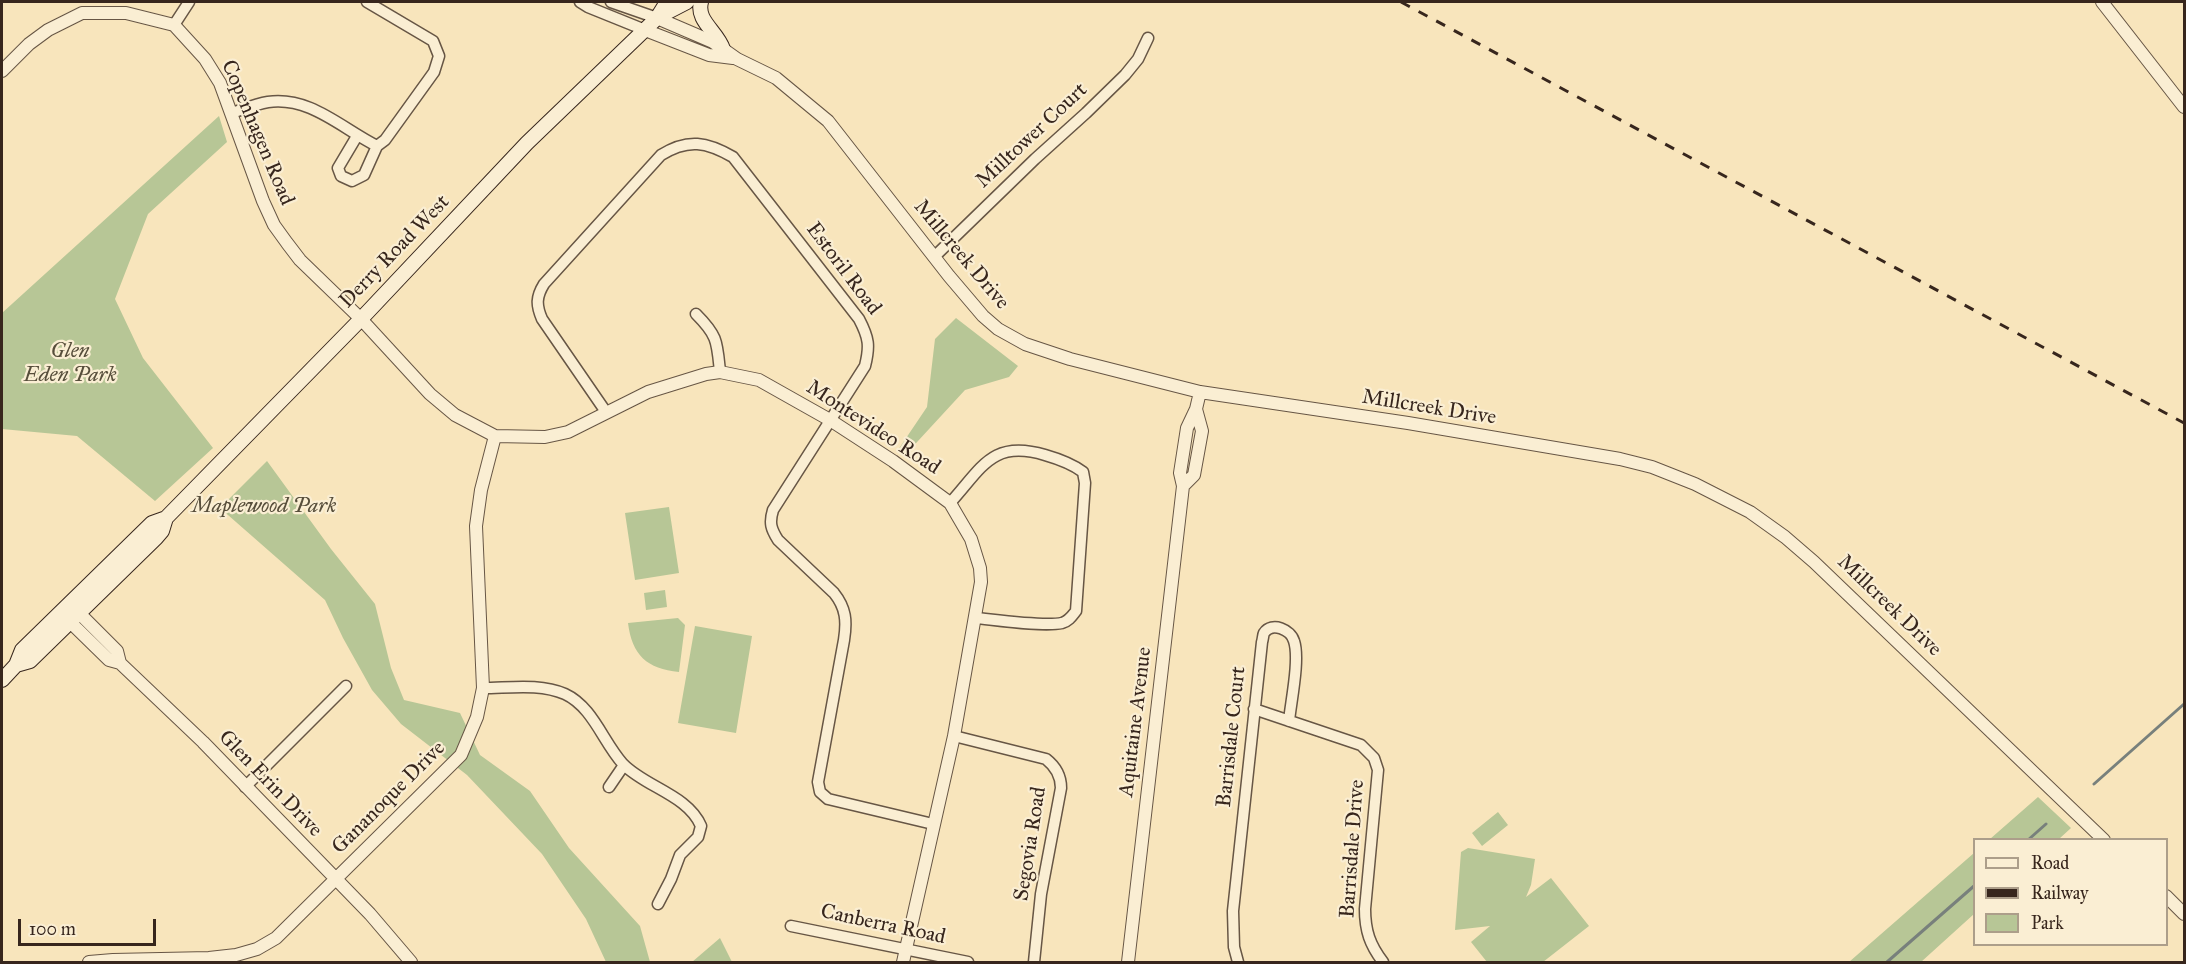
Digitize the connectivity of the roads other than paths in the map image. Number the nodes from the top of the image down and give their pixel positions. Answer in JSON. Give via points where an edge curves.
{"nodes":[{"id":1,"x":189,"y":2,"type":"edge"},
{"id":2,"x":367,"y":2,"type":"edge"},
{"id":3,"x":580,"y":2,"type":"edge"},
{"id":4,"x":611,"y":2,"type":"edge"},
{"id":5,"x":667,"y":2,"type":"edge"},
{"id":6,"x":687,"y":2,"type":"edge"},
{"id":7,"x":701,"y":2,"type":"edge"},
{"id":8,"x":2102,"y":2,"type":"edge"},
{"id":9,"x":81,"y":7,"type":"edge"},
{"id":10,"x":657,"y":18,"type":"junction"},
{"id":11,"x":174,"y":25,"type":"junction"},
{"id":12,"x":645,"y":30,"type":"junction"},
{"id":13,"x":1148,"y":38,"type":"dead end"},
{"id":14,"x":723,"y":49,"type":"junction"},
{"id":15,"x":737,"y":59,"type":"junction"},
{"id":16,"x":2,"y":70,"type":"edge"},
{"id":17,"x":2184,"y":107,"type":"edge"},
{"id":18,"x":232,"y":113,"type":"junction"},
{"id":19,"x":357,"y":136,"type":"junction"},
{"id":20,"x":377,"y":146,"type":"junction"},
{"id":21,"x":934,"y":257,"type":"junction"},
{"id":22,"x":696,"y":314,"type":"dead end"},
{"id":23,"x":361,"y":319,"type":"junction"},
{"id":24,"x":720,"y":372,"type":"junction"},
{"id":25,"x":1200,"y":392,"type":"junction"},
{"id":26,"x":606,"y":412,"type":"junction"},
{"id":27,"x":830,"y":420,"type":"junction"},
{"id":28,"x":495,"y":436,"type":"junction"},
{"id":29,"x":950,"y":503,"type":"junction"},
{"id":30,"x":71,"y":613,"type":"junction"},
{"id":31,"x":976,"y":618,"type":"junction"},
{"id":32,"x":2,"y":680,"type":"edge"},
{"id":33,"x":346,"y":686,"type":"dead end"},
{"id":34,"x":483,"y":688,"type":"junction"},
{"id":35,"x":1254,"y":709,"type":"junction"},
{"id":36,"x":1288,"y":721,"type":"junction"},
{"id":37,"x":954,"y":736,"type":"junction"},
{"id":38,"x":624,"y":765,"type":"junction"},
{"id":39,"x":245,"y":787,"type":"junction"},
{"id":40,"x":609,"y":787,"type":"dead end"},
{"id":41,"x":933,"y":824,"type":"junction"},
{"id":42,"x":2102,"y":838,"type":"edge"},
{"id":43,"x":336,"y":880,"type":"junction"},
{"id":44,"x":2168,"y":898,"type":"edge"},
{"id":45,"x":658,"y":904,"type":"dead end"},
{"id":46,"x":2184,"y":914,"type":"edge"},
{"id":47,"x":791,"y":926,"type":"dead end"},
{"id":48,"x":905,"y":949,"type":"junction"},
{"id":49,"x":89,"y":963,"type":"edge"},
{"id":50,"x":411,"y":963,"type":"edge"},
{"id":51,"x":903,"y":963,"type":"edge"},
{"id":52,"x":968,"y":963,"type":"edge"},
{"id":53,"x":1034,"y":963,"type":"edge"},
{"id":54,"x":1128,"y":963,"type":"edge"},
{"id":55,"x":1238,"y":963,"type":"edge"},
{"id":56,"x":1383,"y":963,"type":"edge"}],
"edges":[{"from":1,"to":11,"type":"street"},
{"from":2,"to":20,"type":"street","via":[[433,41],[439,56],[434,72],[386,140]]},
{"from":3,"to":12,"type":"street","name":"Millcreek Drive"},
{"from":4,"to":10,"type":"street","name":"Millcreek Drive"},
{"from":5,"to":10,"type":"main road","name":"Derry Road West"},
{"from":6,"to":10,"type":"main road","name":"Derry Road West"},
{"from":7,"to":14,"type":"main road","via":[[700,13],[720,38]]},
{"from":8,"to":17,"type":"street"},
{"from":9,"to":11,"type":"street"},
{"from":9,"to":16,"type":"street"},
{"from":10,"to":12,"type":"main road","name":"Derry Road West"},
{"from":10,"to":14,"type":"street","name":"Millcreek Drive"},
{"from":11,"to":18,"type":"street","name":"Copenhagen Road","via":[[205,59]]},
{"from":12,"to":15,"type":"street","name":"Millcreek Drive","via":[[709,55]]},
{"from":12,"to":23,"type":"main road","name":"Derry Road West","via":[[527,142]]},
{"from":13,"to":21,"type":"street","name":"Milltower Court","via":[[1125,75]]},
{"from":14,"to":15,"type":"street","name":"Millcreek Drive"},
{"from":15,"to":21,"type":"street","name":"Millcreek Drive","via":[[776,78],[828,121]]},
{"from":18,"to":19,"type":"street","via":[[267,102],[291,101],[307,105]]},
{"from":18,"to":23,"type":"street","name":"Copenhagen Road","via":[[274,225],[300,260]]},
{"from":19,"to":20,"type":"street"},
{"from":19,"to":20,"type":"street","via":[[339,168],[341,176],[352,181],[364,175]]},
{"from":21,"to":25,"type":"street","name":"Millcreek Drive","via":[[983,316],[1025,344]]},
{"from":22,"to":24,"type":"street","via":[[717,339]]},
{"from":23,"to":28,"type":"street","name":"Montevideo Road","via":[[430,394],[455,415]]},
{"from":23,"to":30,"type":"main road","name":"Derry Road West","via":[[166,518],[152,523]]},
{"from":24,"to":26,"type":"street","name":"Montevideo Road","via":[[648,392]]},
{"from":24,"to":27,"type":"street","name":"Montevideo Road","via":[[759,380]]},
{"from":25,"to":42,"type":"street","name":"Millcreek Drive","via":[[1620,459],[1695,484],[1750,512],[1814,562]]},
{"from":25,"to":54,"type":"street","name":"Aquitaine Avenue","via":[[1187,428],[1180,473],[1183,486]]},
{"from":26,"to":27,"type":"street","name":"Estoril Road","via":[[542,319],[537,296],[661,155],[673,147],[692,143],[716,148],[733,157],[868,336],[865,366]]},
{"from":26,"to":28,"type":"street","name":"Montevideo Road","via":[[568,432],[545,437]]},
{"from":27,"to":29,"type":"street","name":"Montevideo Road"},
{"from":27,"to":41,"type":"street","name":"Estoril Road","via":[[773,510],[770,521],[778,540],[834,593],[845,612],[844,640],[818,782],[820,792],[828,799]]},
{"from":28,"to":34,"type":"street","name":"Gananoque Drive","via":[[476,526]]},
{"from":29,"to":31,"type":"street","name":"Montevideo Road","via":[[969,533],[980,568]]},
{"from":29,"to":31,"type":"street","via":[[1002,451],[1031,451],[1071,463],[1083,472],[1076,611],[1069,620],[1049,624]]},
{"from":30,"to":32,"type":"main road","name":"Derry Road West","via":[[22,650],[16,665]]},
{"from":30,"to":39,"type":"street","name":"Glen Erin Drive","via":[[109,660],[120,663]]},
{"from":31,"to":37,"type":"street","name":"Montevideo Road"},
{"from":33,"to":39,"type":"street"},
{"from":34,"to":38,"type":"street","via":[[537,687],[564,694],[583,708]]},
{"from":34,"to":43,"type":"street","name":"Gananoque Drive","via":[[477,717],[461,755]]},
{"from":35,"to":36,"type":"street","name":"Barrisdale Drive"},
{"from":35,"to":36,"type":"street","name":"Barrisdale Court","via":[[1264,633],[1279,628],[1294,639],[1296,655]]},
{"from":35,"to":55,"type":"street","name":"Barrisdale Court","via":[[1233,910]]},
{"from":36,"to":56,"type":"street","name":"Barrisdale Drive","via":[[1361,745],[1374,758],[1378,770],[1365,926],[1372,948]]},
{"from":37,"to":41,"type":"street","name":"Montevideo Road"},
{"from":37,"to":53,"type":"street","name":"Segovia Road","via":[[1046,759],[1061,779],[1041,894]]},
{"from":38,"to":40,"type":"street"},
{"from":38,"to":45,"type":"street","via":[[695,812],[701,826],[698,837],[680,855]]},
{"from":39,"to":43,"type":"street","name":"Glen Erin Drive"},
{"from":41,"to":48,"type":"street","name":"Montevideo Road"},
{"from":43,"to":49,"type":"street","name":"Gananoque Drive","via":[[276,938],[246,953]]},
{"from":43,"to":50,"type":"street","name":"Glen Erin Drive"},
{"from":44,"to":46,"type":"street"},
{"from":47,"to":48,"type":"street","name":"Canberra Road"},
{"from":48,"to":51,"type":"street","name":"Montevideo Road"},
{"from":48,"to":52,"type":"street","name":"Canberra Road"}]}
